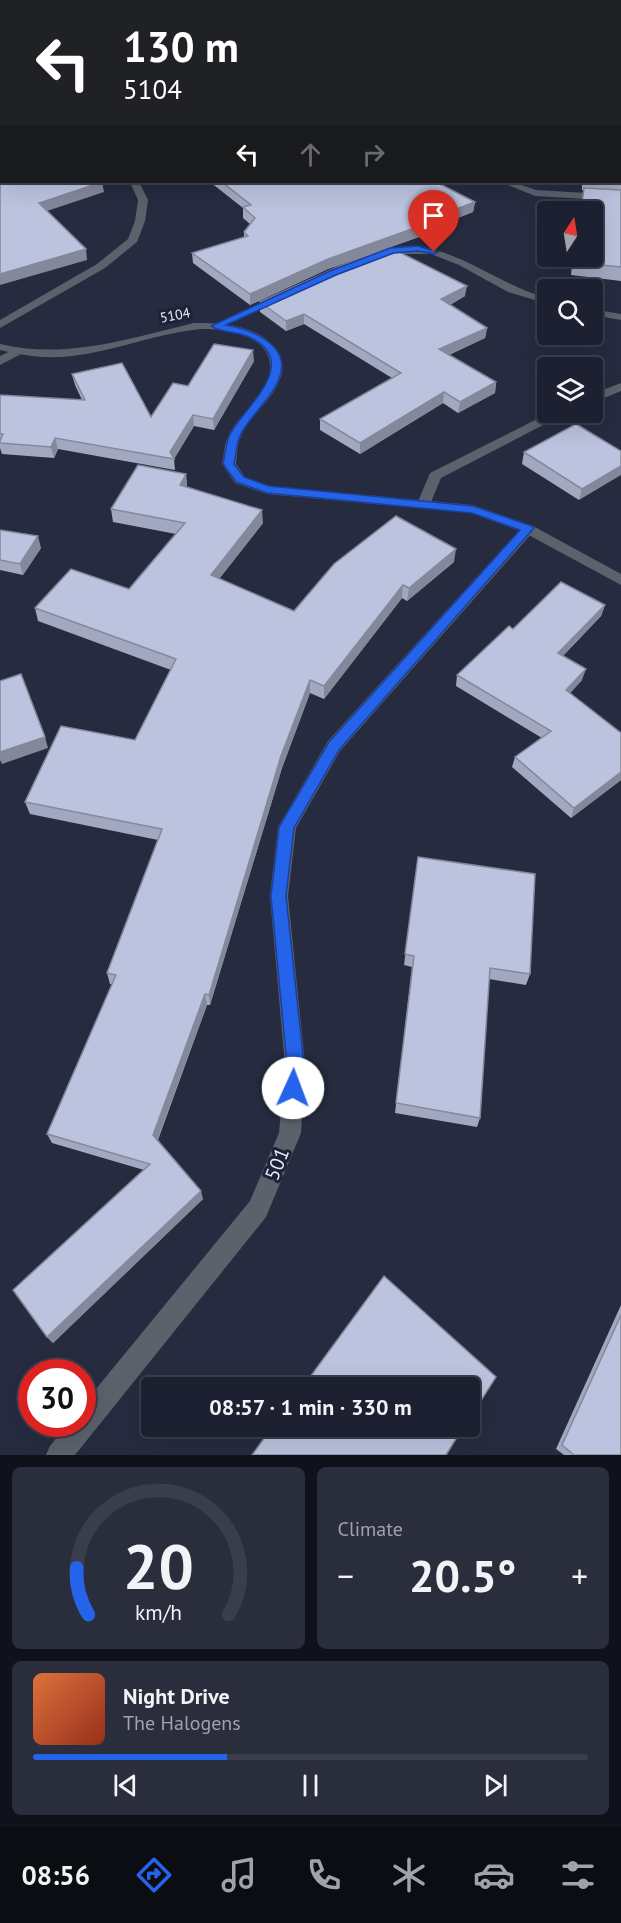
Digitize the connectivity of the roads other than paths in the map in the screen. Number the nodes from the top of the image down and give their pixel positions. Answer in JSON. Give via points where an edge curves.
{"nodes":[{"id":1,"x":135,"y":183,"type":"edge"},
{"id":2,"x":509,"y":183,"type":"edge"},
{"id":3,"x":621,"y":198,"type":"edge"},
{"id":4,"x":363,"y":261,"type":"edge"},
{"id":5,"x":290,"y":292,"type":"edge"},
{"id":6,"x":537,"y":298,"type":"edge"},
{"id":7,"x":603,"y":314,"type":"edge"},
{"id":8,"x":621,"y":317,"type":"edge"},
{"id":9,"x":0,"y":325,"type":"edge"},
{"id":10,"x":216,"y":326,"type":"junction"},
{"id":11,"x":0,"y":347,"type":"edge"},
{"id":12,"x":17,"y":352,"type":"junction"},
{"id":13,"x":0,"y":361,"type":"edge"},
{"id":14,"x":621,"y":387,"type":"edge"},
{"id":15,"x":603,"y":394,"type":"edge"},
{"id":16,"x":540,"y":423,"type":"edge"},
{"id":17,"x":424,"y":504,"type":"junction"},
{"id":18,"x":528,"y":528,"type":"junction"},
{"id":19,"x":621,"y":580,"type":"edge"},
{"id":20,"x":58,"y":1455,"type":"edge"}],
"edges":[{"from":1,"to":9,"type":"street","via":[[143,200],[133,240],[101,266]]},
{"from":2,"to":3,"type":"street","via":[[535,193]]},
{"from":4,"to":6,"type":"street","via":[[393,250],[418,249],[450,255],[513,291]]},
{"from":5,"to":10,"type":"street"},
{"from":7,"to":8,"type":"street"},
{"from":10,"to":12,"type":"street","name":"5104","via":[[194,326],[62,355]]},
{"from":10,"to":17,"type":"street","name":"5104","via":[[258,338],[277,362],[275,378],[234,437],[229,464],[240,480],[267,490]]},
{"from":11,"to":12,"type":"street","name":"5104"},
{"from":12,"to":13,"type":"street"},
{"from":14,"to":15,"type":"street"},
{"from":16,"to":17,"type":"street","via":[[435,476]]},
{"from":17,"to":18,"type":"street","name":"5104","via":[[473,509]]},
{"from":18,"to":19,"type":"street","name":"5104"},
{"from":18,"to":20,"type":"street","name":"501","via":[[334,746],[287,827],[279,896],[295,1065],[290,1133],[258,1209]]}]}
